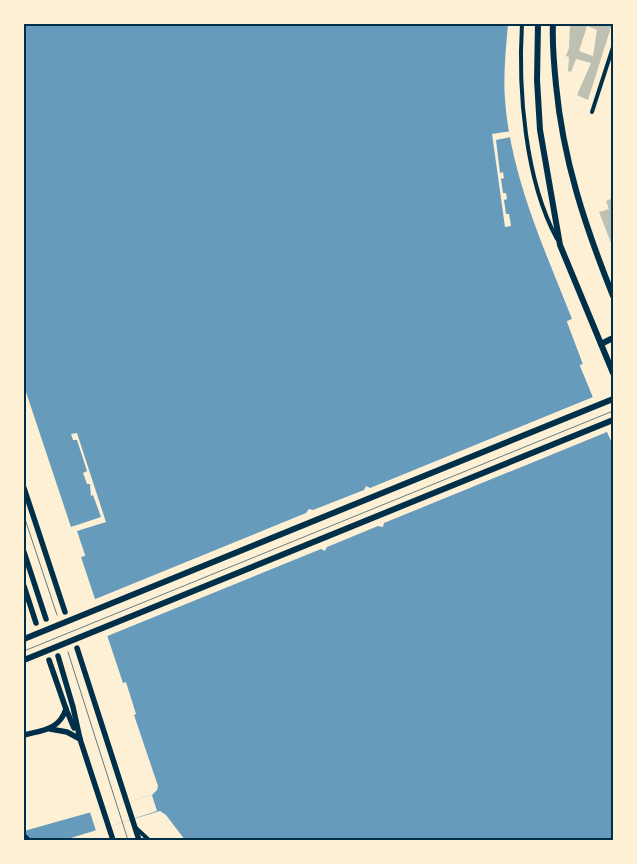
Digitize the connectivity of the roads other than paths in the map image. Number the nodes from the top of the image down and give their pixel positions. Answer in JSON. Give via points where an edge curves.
{"nodes":[{"id":1,"x":522,"y":24,"type":"edge"},
{"id":2,"x":538,"y":24,"type":"edge"},
{"id":3,"x":553,"y":24,"type":"edge"},
{"id":4,"x":613,"y":47,"type":"edge"},
{"id":5,"x":592,"y":112,"type":"dead end"},
{"id":6,"x":560,"y":245,"type":"junction"},
{"id":7,"x":613,"y":296,"type":"edge"},
{"id":8,"x":613,"y":340,"type":"edge"},
{"id":9,"x":601,"y":344,"type":"junction"},
{"id":10,"x":613,"y":373,"type":"edge"},
{"id":11,"x":613,"y":400,"type":"edge"},
{"id":12,"x":613,"y":420,"type":"edge"},
{"id":13,"x":24,"y":488,"type":"edge"},
{"id":14,"x":24,"y":552,"type":"edge"},
{"id":15,"x":24,"y":586,"type":"edge"},
{"id":16,"x":65,"y":612,"type":"dead end"},
{"id":17,"x":46,"y":619,"type":"dead end"},
{"id":18,"x":36,"y":623,"type":"dead end"},
{"id":19,"x":26,"y":638,"type":"edge"},
{"id":20,"x":77,"y":648,"type":"dead end"},
{"id":21,"x":58,"y":656,"type":"dead end"},
{"id":22,"x":24,"y":660,"type":"edge"},
{"id":23,"x":49,"y":660,"type":"dead end"},
{"id":24,"x":66,"y":709,"type":"junction"},
{"id":25,"x":46,"y":729,"type":"junction"},
{"id":26,"x":24,"y":735,"type":"edge"},
{"id":27,"x":80,"y":739,"type":"junction"},
{"id":28,"x":135,"y":828,"type":"junction"},
{"id":29,"x":24,"y":836,"type":"edge"},
{"id":30,"x":28,"y":840,"type":"edge"},
{"id":31,"x":113,"y":840,"type":"edge"},
{"id":32,"x":139,"y":840,"type":"edge"},
{"id":33,"x":149,"y":840,"type":"edge"}],
"edges":[{"from":1,"to":6,"type":"street","via":[[523,93],[529,152],[546,219]]},
{"from":2,"to":6,"type":"main road","via":[[540,130]]},
{"from":3,"to":7,"type":"main road","via":[[553,62],[566,154],[591,242]]},
{"from":4,"to":5,"type":"street"},
{"from":6,"to":9,"type":"main road"},
{"from":8,"to":9,"type":"main road"},
{"from":9,"to":10,"type":"main road"},
{"from":11,"to":19,"type":"main road"},
{"from":12,"to":22,"type":"main road"},
{"from":13,"to":16,"type":"main road"},
{"from":14,"to":17,"type":"main road"},
{"from":15,"to":18,"type":"main road"},
{"from":20,"to":28,"type":"main road"},
{"from":21,"to":27,"type":"main road"},
{"from":23,"to":24,"type":"main road"},
{"from":24,"to":25,"type":"main road","via":[[59,723]]},
{"from":24,"to":27,"type":"main road"},
{"from":25,"to":26,"type":"main road"},
{"from":25,"to":27,"type":"main road","via":[[67,732]]},
{"from":27,"to":31,"type":"main road"},
{"from":28,"to":32,"type":"main road"},
{"from":28,"to":33,"type":"street"},
{"from":29,"to":30,"type":"main road"}]}
